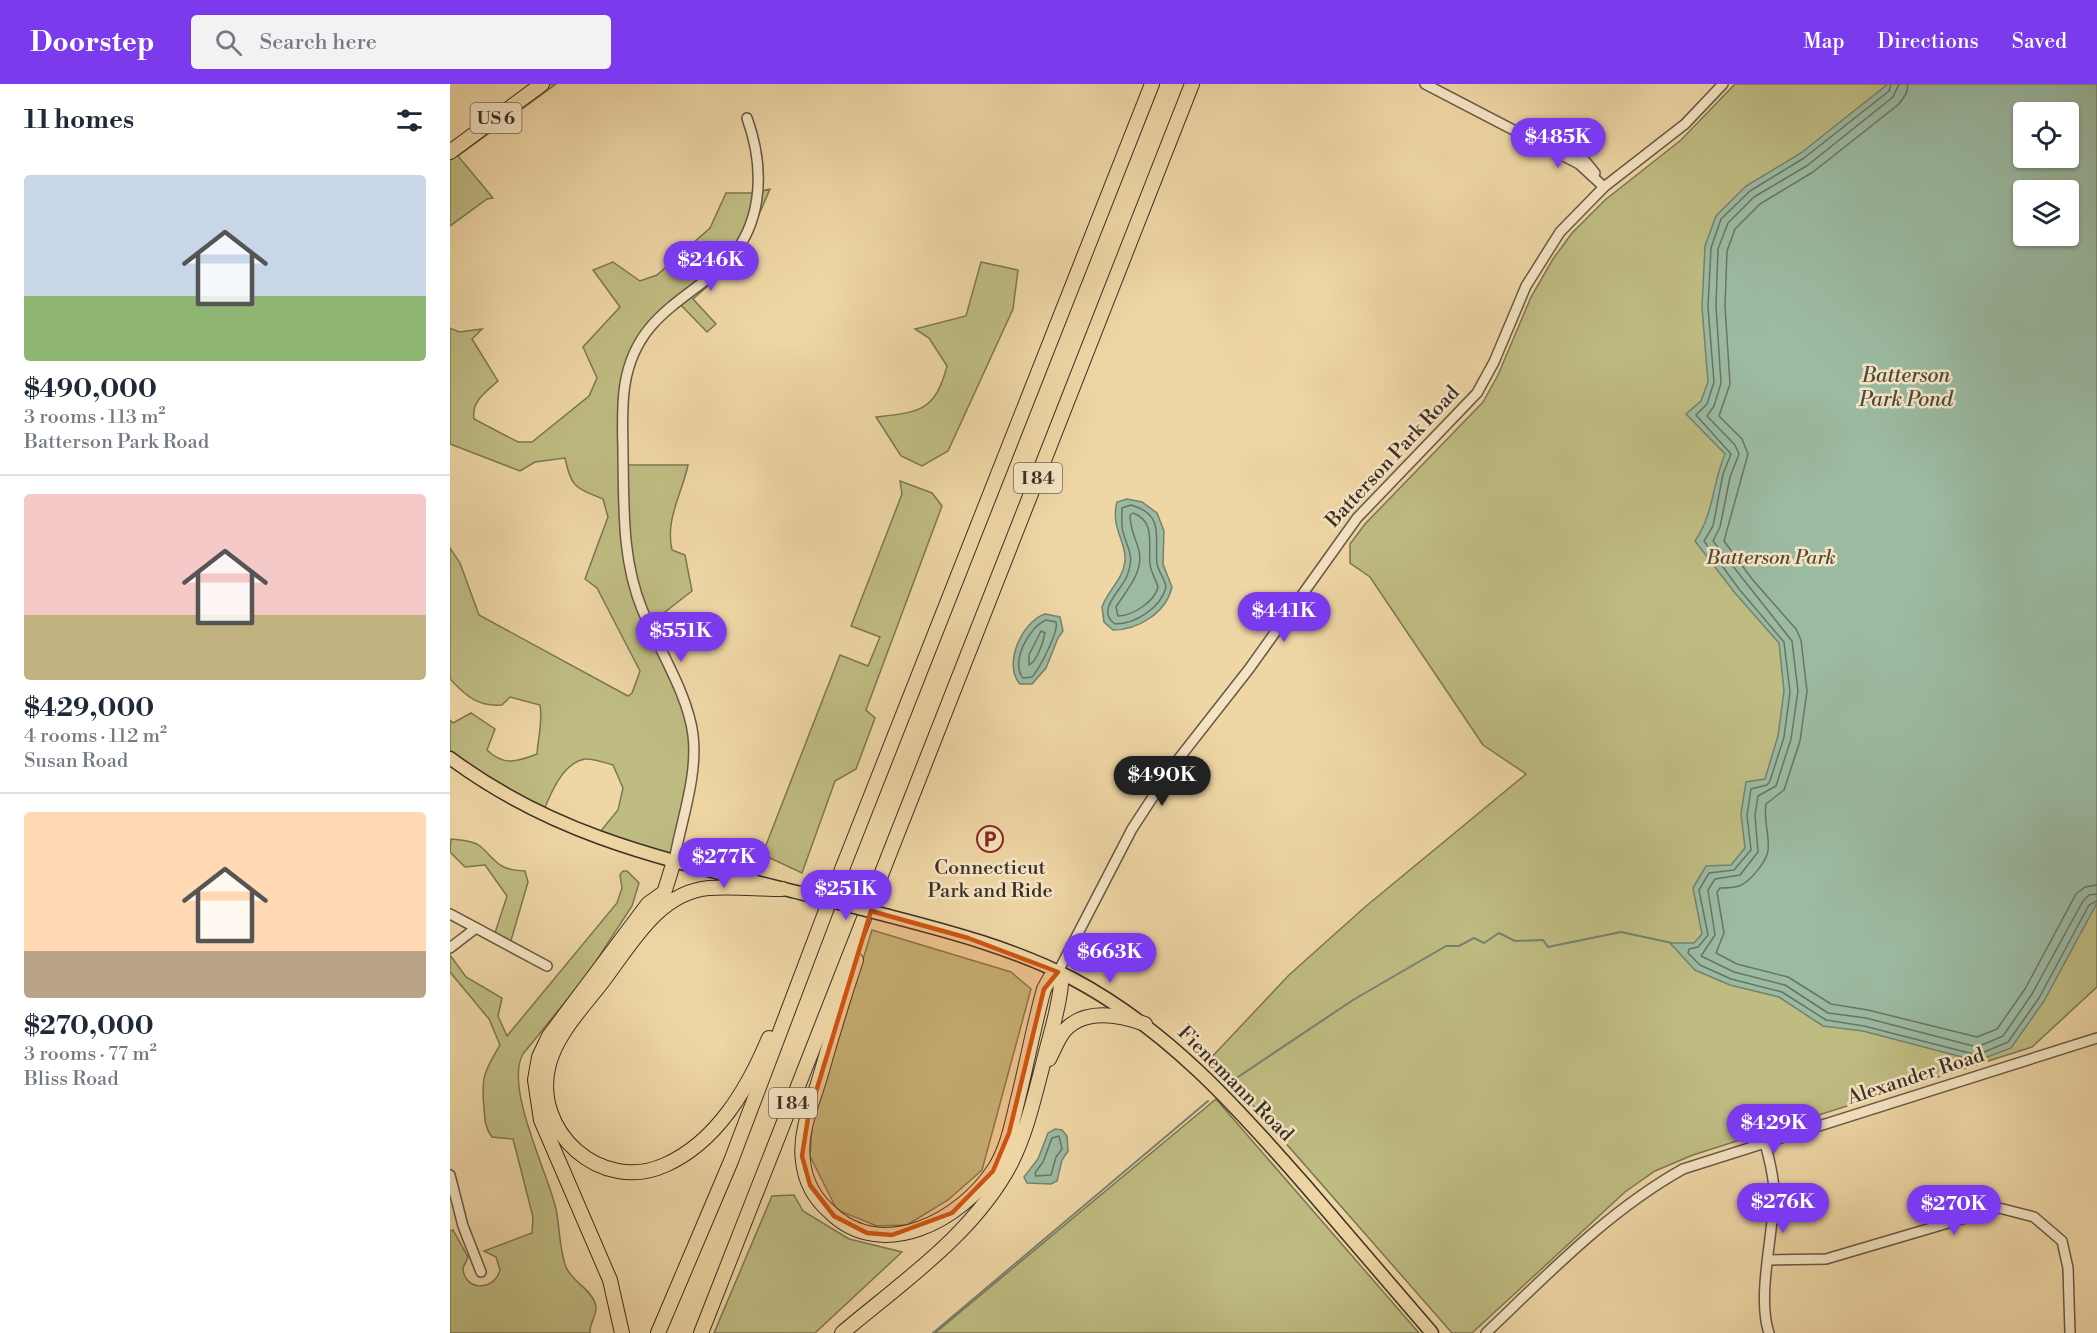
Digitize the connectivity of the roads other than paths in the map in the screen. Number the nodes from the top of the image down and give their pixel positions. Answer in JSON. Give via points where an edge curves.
{"nodes":[{"id":1,"x":542,"y":84,"type":"edge"},
{"id":2,"x":1152,"y":84,"type":"edge"},
{"id":3,"x":1192,"y":84,"type":"edge"},
{"id":4,"x":1425,"y":84,"type":"edge"},
{"id":5,"x":1723,"y":84,"type":"edge"},
{"id":6,"x":747,"y":118,"type":"dead end"},
{"id":7,"x":450,"y":152,"type":"edge"},
{"id":8,"x":1604,"y":187,"type":"junction"},
{"id":9,"x":450,"y":758,"type":"edge"},
{"id":10,"x":674,"y":861,"type":"junction"},
{"id":11,"x":881,"y":871,"type":"junction"},
{"id":12,"x":782,"y":889,"type":"junction"},
{"id":13,"x":662,"y":894,"type":"junction"},
{"id":14,"x":658,"y":911,"type":"junction"},
{"id":15,"x":450,"y":914,"type":"edge"},
{"id":16,"x":476,"y":928,"type":"junction"},
{"id":17,"x":450,"y":948,"type":"edge"},
{"id":18,"x":548,"y":966,"type":"dead end"},
{"id":19,"x":1058,"y":972,"type":"junction"},
{"id":20,"x":795,"y":992,"type":"junction"},
{"id":21,"x":1145,"y":1024,"type":"junction"},
{"id":22,"x":2097,"y":1038,"type":"edge"},
{"id":23,"x":1041,"y":1071,"type":"junction"},
{"id":24,"x":1765,"y":1143,"type":"junction"},
{"id":25,"x":450,"y":1175,"type":"edge"},
{"id":26,"x":1768,"y":1260,"type":"junction"},
{"id":27,"x":481,"y":1272,"type":"dead end"},
{"id":28,"x":621,"y":1333,"type":"edge"},
{"id":29,"x":658,"y":1333,"type":"edge"},
{"id":30,"x":701,"y":1333,"type":"edge"},
{"id":31,"x":842,"y":1333,"type":"edge"},
{"id":32,"x":1432,"y":1333,"type":"edge"},
{"id":33,"x":1486,"y":1333,"type":"edge"},
{"id":34,"x":1768,"y":1333,"type":"edge"},
{"id":35,"x":2070,"y":1333,"type":"edge"}],
"edges":[{"from":1,"to":7,"type":"highway","number":"US 6"},
{"from":2,"to":20,"type":"highway","number":"I 84"},
{"from":3,"to":11,"type":"highway","number":"I 84"},
{"from":4,"to":8,"type":"street","via":[[1523,135],[1577,151]]},
{"from":5,"to":8,"type":"street","name":"Batterson Park Road","via":[[1669,138]]},
{"from":6,"to":10,"type":"street","via":[[760,171],[758,197],[748,230],[728,261],[671,304],[650,326],[633,358],[623,397],[624,524],[629,564],[642,609],[686,707],[693,736],[693,765]]},
{"from":8,"to":19,"type":"street","name":"Batterson Park Road","via":[[1575,214],[1542,259],[1477,393],[1357,518],[1167,775],[1132,829]]},
{"from":9,"to":10,"type":"main road","name":"Fienemann Road","via":[[501,793],[553,821]]},
{"from":10,"to":12,"type":"main road","name":"Fienemann Road"},
{"from":10,"to":13,"type":"highway"},
{"from":11,"to":19,"type":"highway","via":[[802,1141],[804,1167],[813,1192],[846,1225],[884,1235],[916,1230],[952,1213],[988,1178],[1006,1143],[1044,989]]},
{"from":11,"to":30,"type":"highway","number":"I 84"},
{"from":12,"to":14,"type":"highway","via":[[702,889],[678,897]]},
{"from":12,"to":19,"type":"main road","name":"Fienemann Road","bridge":true,"via":[[985,943]]},
{"from":13,"to":14,"type":"highway"},
{"from":13,"to":28,"type":"highway","via":[[648,904],[552,1031],[539,1057],[535,1080],[541,1119],[612,1285]]},
{"from":14,"to":20,"type":"highway","via":[[565,1032],[549,1062],[546,1085],[551,1117],[568,1144],[588,1160],[614,1170],[643,1172],[666,1165],[693,1148],[734,1104]]},
{"from":15,"to":16,"type":"street"},
{"from":16,"to":17,"type":"street"},
{"from":16,"to":18,"type":"street"},
{"from":19,"to":21,"type":"main road","name":"Fienemann Road"},
{"from":19,"to":23,"type":"highway","via":[[1060,988]]},
{"from":20,"to":29,"type":"highway","number":"I 84","via":[[726,1172]]},
{"from":21,"to":23,"type":"highway","via":[[1109,1016],[1079,1020],[1063,1033]]},
{"from":21,"to":32,"type":"main road","name":"Fienemann Road","via":[[1187,1058],[1237,1108]]},
{"from":22,"to":24,"type":"street","name":"Alexander Road"},
{"from":23,"to":31,"type":"highway","via":[[1021,1141],[1006,1172],[988,1196],[943,1247]]},
{"from":24,"to":26,"type":"street","via":[[1774,1190]]},
{"from":24,"to":33,"type":"street","name":"Alexander Road","via":[[1683,1169],[1652,1186],[1588,1237]]},
{"from":25,"to":27,"type":"street","via":[[463,1226]]},
{"from":26,"to":34,"type":"street"},
{"from":26,"to":35,"type":"street","via":[[1826,1259],[1999,1208],[2034,1217],[2062,1241],[2068,1268]]}]}
